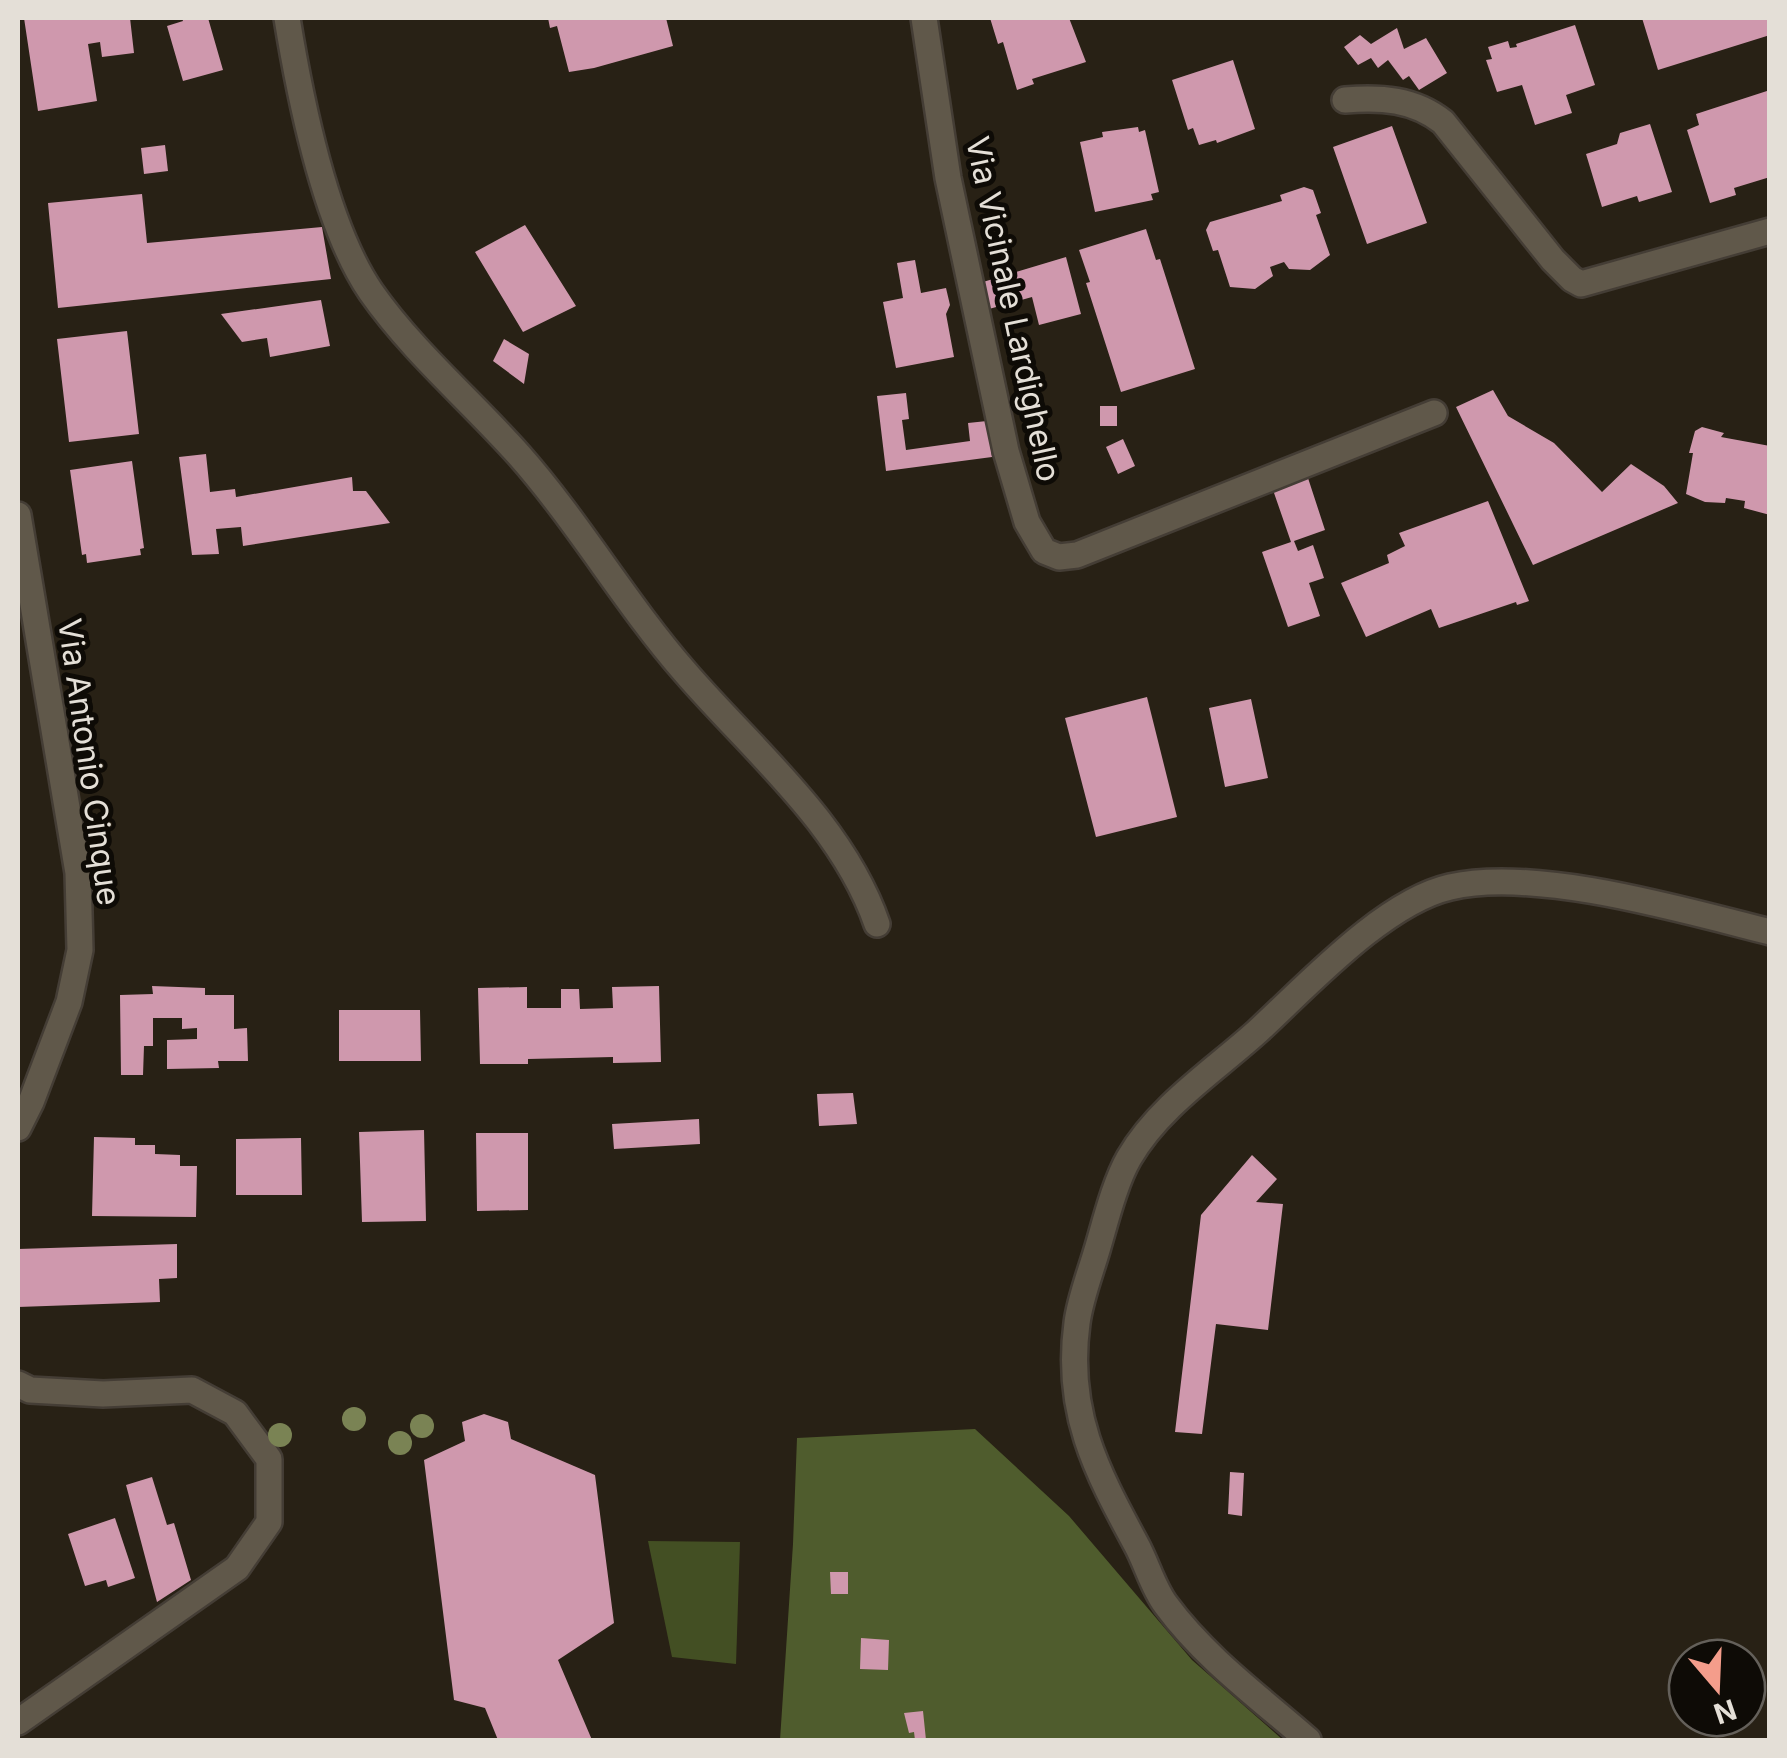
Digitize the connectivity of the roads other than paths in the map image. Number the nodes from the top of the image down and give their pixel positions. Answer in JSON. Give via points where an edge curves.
{"nodes":[{"id":1,"x":287,"y":18,"type":"edge"},
{"id":2,"x":924,"y":18,"type":"edge"},
{"id":3,"x":1346,"y":100,"type":"dead end"},
{"id":4,"x":1770,"y":231,"type":"edge"},
{"id":5,"x":1434,"y":413,"type":"dead end"},
{"id":6,"x":18,"y":515,"type":"edge"},
{"id":7,"x":877,"y":924,"type":"dead end"},
{"id":8,"x":1770,"y":932,"type":"edge"},
{"id":9,"x":18,"y":1128,"type":"edge"},
{"id":10,"x":18,"y":1384,"type":"edge"},
{"id":11,"x":18,"y":1722,"type":"edge"},
{"id":12,"x":1308,"y":1740,"type":"edge"}],
"edges":[{"from":1,"to":7,"type":"street","via":[[323,177],[342,239],[370,291],[520,456],[684,671],[834,842]]},
{"from":2,"to":5,"type":"street","name":"Via Vicinale Lardighello","via":[[948,178],[1006,451],[1027,522],[1044,551],[1077,554]]},
{"from":3,"to":4,"type":"street","via":[[1397,100],[1429,110],[1581,284]]},
{"from":6,"to":9,"type":"street","name":"Via Antonio Cinque","via":[[78,874],[80,950],[70,1002]]},
{"from":8,"to":12,"type":"street","via":[[1604,892],[1475,882],[1446,887],[1370,930],[1165,1112],[1128,1158],[1076,1323],[1076,1407],[1095,1467],[1164,1603],[1206,1650]]},
{"from":10,"to":11,"type":"street","via":[[103,1394],[192,1390],[235,1413],[270,1460],[269,1522],[238,1568]]}]}
